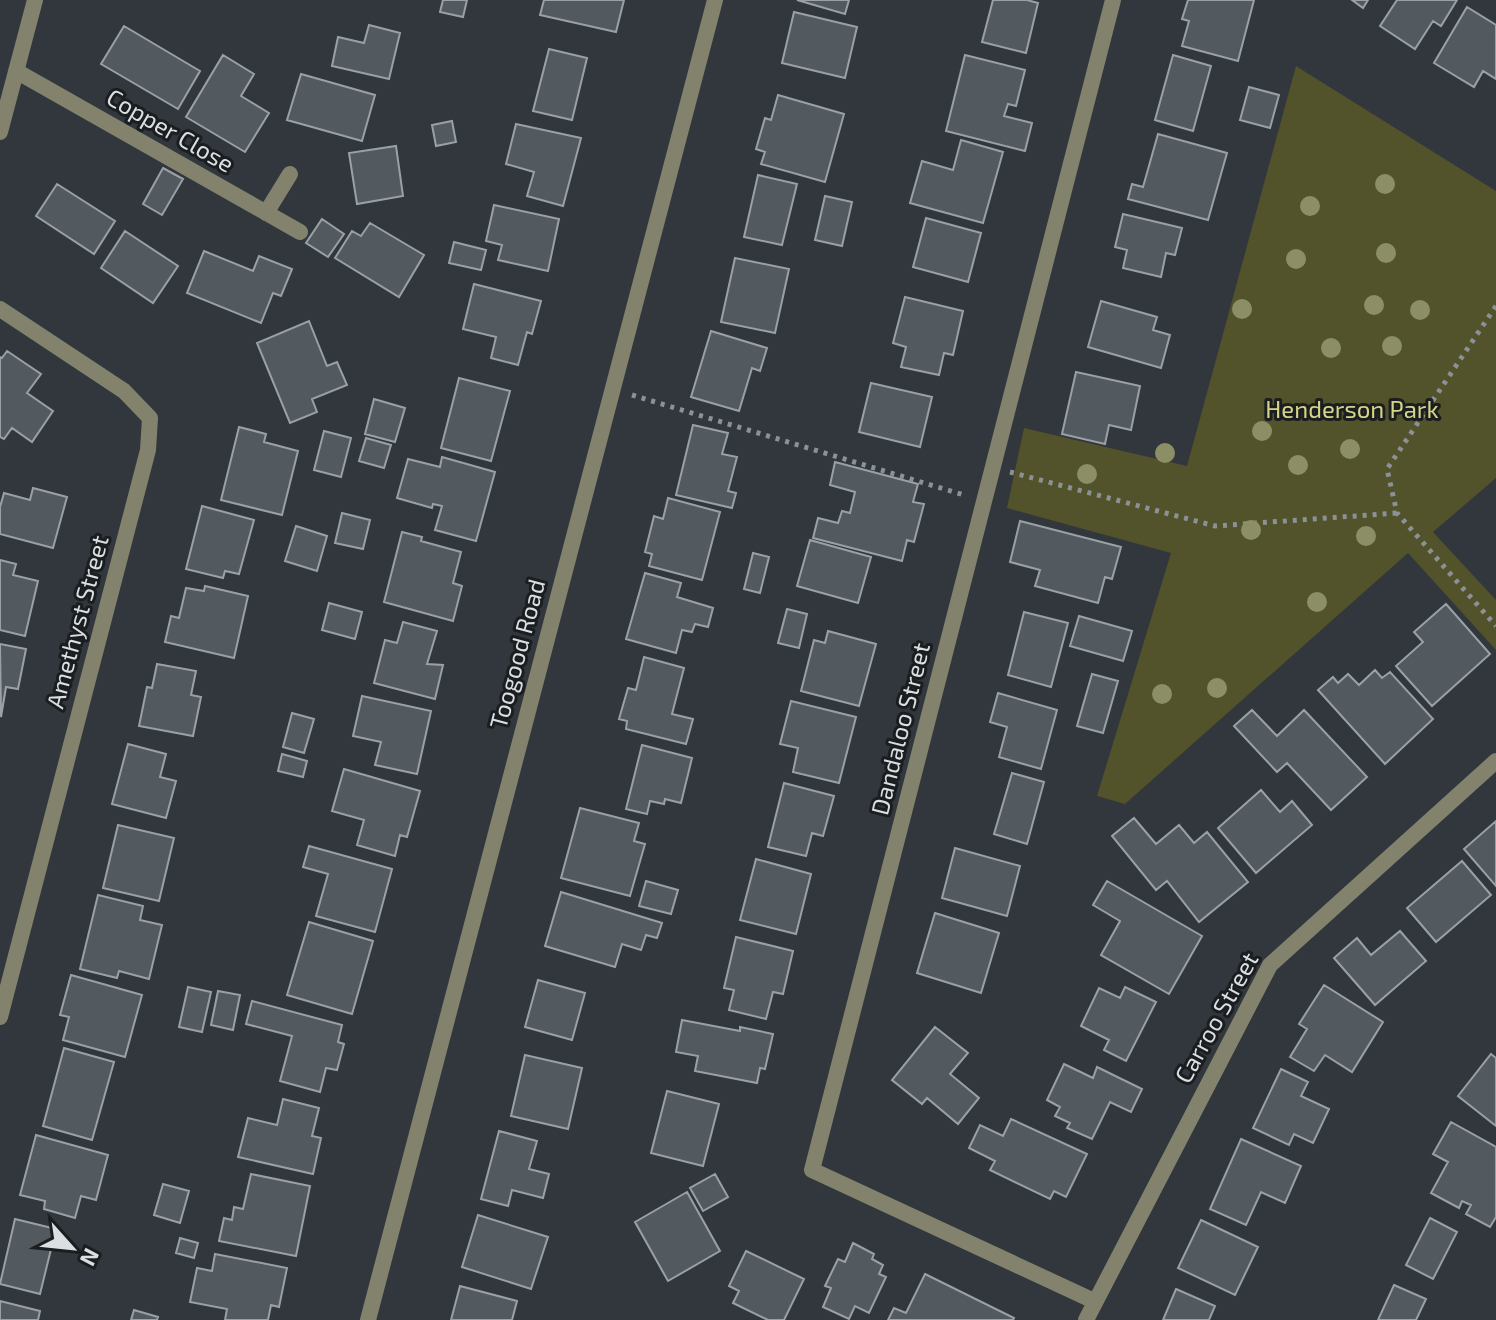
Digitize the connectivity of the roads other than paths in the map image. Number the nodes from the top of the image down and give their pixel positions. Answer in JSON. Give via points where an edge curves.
{"nodes":[{"id":1,"x":35,"y":0,"type":"edge"},
{"id":2,"x":715,"y":0,"type":"edge"},
{"id":3,"x":1113,"y":0,"type":"edge"},
{"id":4,"x":16,"y":71,"type":"junction"},
{"id":5,"x":0,"y":132,"type":"edge"},
{"id":6,"x":290,"y":174,"type":"dead end"},
{"id":7,"x":266,"y":213,"type":"junction"},
{"id":8,"x":300,"y":232,"type":"dead end"},
{"id":9,"x":0,"y":309,"type":"edge"},
{"id":10,"x":1496,"y":761,"type":"edge"},
{"id":11,"x":0,"y":1017,"type":"edge"},
{"id":12,"x":1094,"y":1301,"type":"junction"},
{"id":13,"x":368,"y":1320,"type":"edge"},
{"id":14,"x":1086,"y":1320,"type":"edge"}],
"edges":[{"from":1,"to":4,"type":"street"},
{"from":2,"to":13,"type":"street","name":"Toogood Road"},
{"from":3,"to":12,"type":"street","name":"Dandaloo Street","via":[[812,1170]]},
{"from":4,"to":5,"type":"street"},
{"from":4,"to":7,"type":"street","name":"Copper Close"},
{"from":6,"to":7,"type":"street"},
{"from":7,"to":8,"type":"street","name":"Copper Close"},
{"from":9,"to":11,"type":"street","name":"Amethyst Street","via":[[124,391],[150,418],[148,450]]},
{"from":10,"to":12,"type":"street","name":"Carroo Street","via":[[1270,965]]},
{"from":12,"to":14,"type":"street","name":"Carroo Street"}]}
